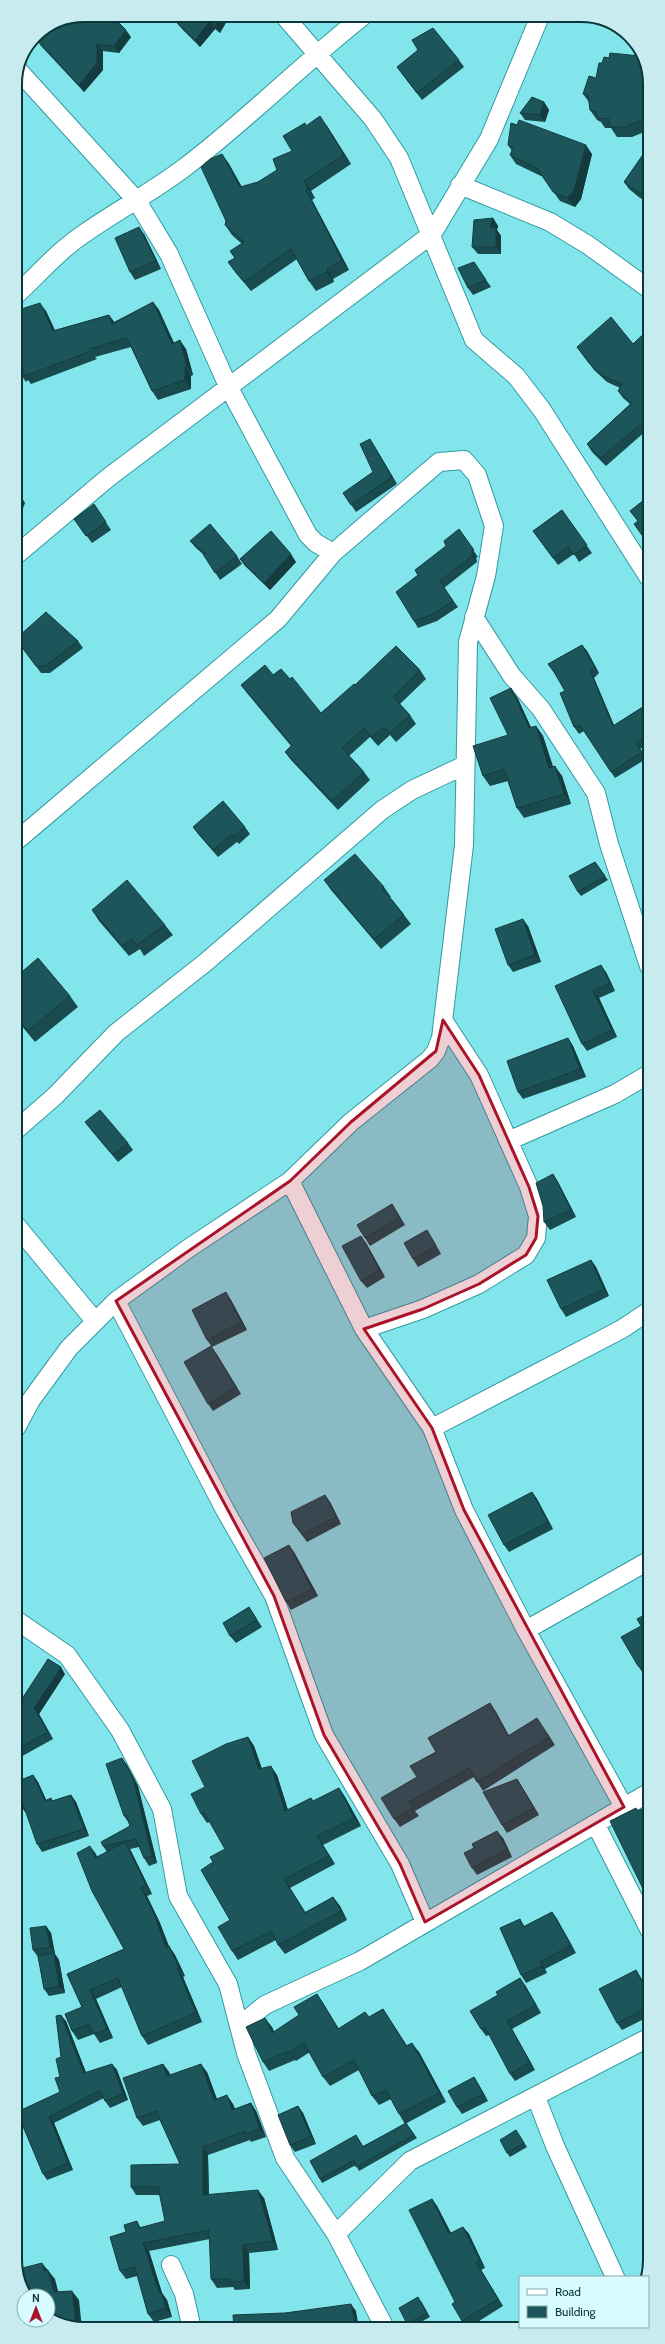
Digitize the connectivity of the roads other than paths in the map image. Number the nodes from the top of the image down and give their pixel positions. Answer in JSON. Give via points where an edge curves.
{"nodes":[{"id":1,"x":289,"y":22,"type":"edge"},
{"id":2,"x":356,"y":22,"type":"edge"},
{"id":3,"x":538,"y":22,"type":"edge"},
{"id":4,"x":316,"y":54,"type":"junction"},
{"id":5,"x":23,"y":75,"type":"edge"},
{"id":6,"x":460,"y":185,"type":"junction"},
{"id":7,"x":137,"y":201,"type":"junction"},
{"id":8,"x":432,"y":234,"type":"junction"},
{"id":9,"x":643,"y":285,"type":"edge"},
{"id":10,"x":22,"y":289,"type":"edge"},
{"id":11,"x":228,"y":386,"type":"junction"},
{"id":12,"x":22,"y":550,"type":"edge"},
{"id":13,"x":333,"y":553,"type":"junction"},
{"id":14,"x":643,"y":569,"type":"edge"},
{"id":15,"x":474,"y":617,"type":"junction"},
{"id":16,"x":465,"y":765,"type":"junction"},
{"id":17,"x":22,"y":837,"type":"edge"},
{"id":18,"x":643,"y":948,"type":"edge"},
{"id":19,"x":443,"y":1020,"type":"junction"},
{"id":20,"x":643,"y":1078,"type":"edge"},
{"id":21,"x":22,"y":1125,"type":"edge"},
{"id":22,"x":508,"y":1141,"type":"junction"},
{"id":23,"x":290,"y":1181,"type":"junction"},
{"id":24,"x":22,"y":1232,"type":"edge"},
{"id":25,"x":116,"y":1301,"type":"junction"},
{"id":26,"x":643,"y":1315,"type":"edge"},
{"id":27,"x":95,"y":1321,"type":"junction"},
{"id":28,"x":364,"y":1329,"type":"junction"},
{"id":29,"x":22,"y":1417,"type":"edge"},
{"id":30,"x":432,"y":1428,"type":"junction"},
{"id":31,"x":643,"y":1564,"type":"edge"},
{"id":32,"x":22,"y":1624,"type":"edge"},
{"id":33,"x":526,"y":1630,"type":"junction"},
{"id":34,"x":643,"y":1796,"type":"edge"},
{"id":35,"x":624,"y":1807,"type":"junction"},
{"id":36,"x":596,"y":1825,"type":"junction"},
{"id":37,"x":643,"y":1917,"type":"edge"},
{"id":38,"x":425,"y":1922,"type":"junction"},
{"id":39,"x":239,"y":2026,"type":"junction"},
{"id":40,"x":643,"y":2041,"type":"edge"},
{"id":41,"x":536,"y":2097,"type":"junction"},
{"id":42,"x":336,"y":2234,"type":"junction"},
{"id":43,"x":171,"y":2265,"type":"dead end"},
{"id":44,"x":615,"y":2276,"type":"edge"},
{"id":45,"x":190,"y":2322,"type":"edge"},
{"id":46,"x":382,"y":2322,"type":"edge"}],
"edges":[{"from":1,"to":4,"type":"street"},
{"from":2,"to":4,"type":"street"},
{"from":3,"to":6,"type":"street","via":[[489,139]]},
{"from":4,"to":7,"type":"street","via":[[230,131]]},
{"from":4,"to":8,"type":"street","via":[[373,118],[399,158]]},
{"from":5,"to":7,"type":"street"},
{"from":6,"to":8,"type":"street"},
{"from":6,"to":9,"type":"street","via":[[550,222],[588,244]]},
{"from":7,"to":10,"type":"street","via":[[74,241]]},
{"from":7,"to":11,"type":"street","via":[[169,254]]},
{"from":8,"to":11,"type":"street"},
{"from":8,"to":14,"type":"street","via":[[474,340],[516,376],[542,410]]},
{"from":11,"to":12,"type":"street","via":[[109,476]]},
{"from":11,"to":13,"type":"street","via":[[308,534],[316,543]]},
{"from":13,"to":15,"type":"street","via":[[439,462],[464,460],[477,475],[494,526],[486,576]]},
{"from":13,"to":17,"type":"street","via":[[278,619]]},
{"from":15,"to":16,"type":"street","via":[[468,642],[466,671]]},
{"from":15,"to":18,"type":"street","via":[[512,676],[541,709],[596,793],[609,844]]},
{"from":16,"to":19,"type":"street","via":[[464,844]]},
{"from":16,"to":21,"type":"street","via":[[412,790],[382,810],[206,962],[116,1033],[55,1096]]},
{"from":19,"to":22,"type":"street","via":[[479,1075]]},
{"from":19,"to":23,"type":"street","via":[[441,1038],[430,1059],[352,1122]]},
{"from":20,"to":22,"type":"street","via":[[615,1094]]},
{"from":22,"to":28,"type":"street","via":[[529,1187],[538,1216],[536,1238],[526,1255],[479,1284],[423,1309]]},
{"from":23,"to":25,"type":"street","via":[[189,1248]]},
{"from":23,"to":28,"type":"street"},
{"from":24,"to":27,"type":"street"},
{"from":25,"to":27,"type":"street"},
{"from":25,"to":38,"type":"street","via":[[225,1510],[274,1596],[324,1735],[400,1864]]},
{"from":26,"to":30,"type":"street"},
{"from":27,"to":29,"type":"street","via":[[69,1348],[31,1400]]},
{"from":28,"to":30,"type":"street"},
{"from":30,"to":33,"type":"street","via":[[464,1510]]},
{"from":31,"to":33,"type":"street"},
{"from":32,"to":39,"type":"street","via":[[67,1655],[120,1730],[162,1809],[178,1896],[228,1984]]},
{"from":33,"to":35,"type":"street"},
{"from":34,"to":35,"type":"street"},
{"from":35,"to":36,"type":"street"},
{"from":36,"to":37,"type":"street"},
{"from":36,"to":38,"type":"street"},
{"from":38,"to":39,"type":"street","via":[[360,1961],[265,2005]]},
{"from":39,"to":42,"type":"street","via":[[246,2053],[285,2158]]},
{"from":40,"to":41,"type":"street"},
{"from":41,"to":42,"type":"street","via":[[410,2161]]},
{"from":41,"to":44,"type":"street","via":[[554,2146]]},
{"from":42,"to":46,"type":"street"},
{"from":43,"to":45,"type":"street","via":[[184,2294]]}]}
